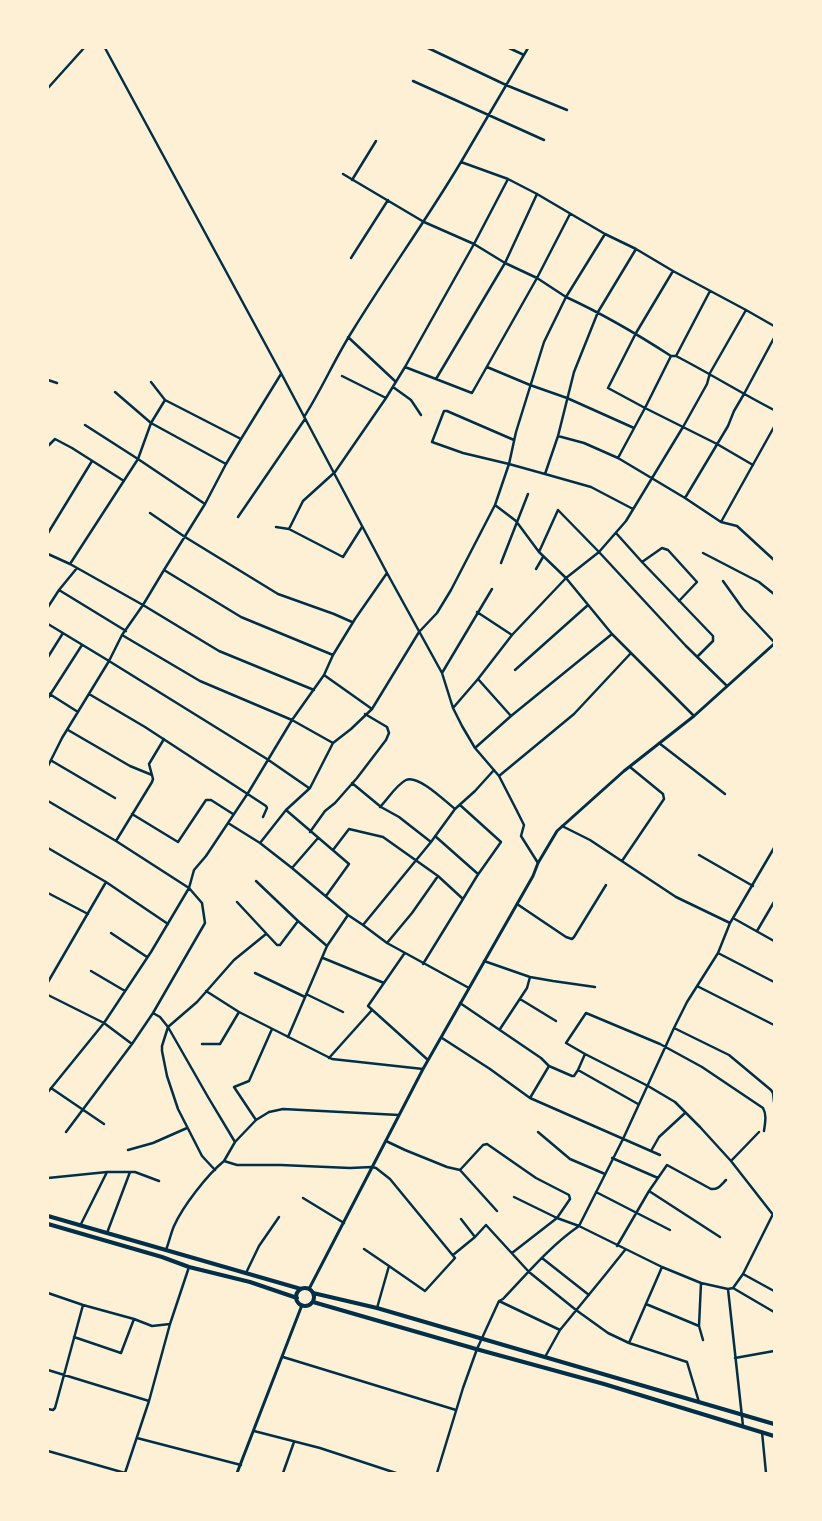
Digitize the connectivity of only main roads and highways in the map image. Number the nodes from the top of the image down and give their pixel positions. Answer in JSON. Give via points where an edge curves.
{"nodes":[{"id":1,"x":48,"y":1216,"type":"edge"},
{"id":2,"x":48,"y":1224,"type":"edge"},
{"id":3,"x":301,"y":1289,"type":"junction"},
{"id":4,"x":313,"y":1293,"type":"junction"},
{"id":5,"x":297,"y":1298,"type":"junction"},
{"id":6,"x":312,"y":1302,"type":"junction"},
{"id":7,"x":774,"y":1424,"type":"edge"},
{"id":8,"x":774,"y":1436,"type":"edge"}],
"edges":[{"from":1,"to":3,"type":"main road"},
{"from":2,"to":5,"type":"main road"},
{"from":3,"to":4,"type":"main road","via":[[309,1289]]},
{"from":3,"to":5,"type":"main road"},
{"from":4,"to":6,"type":"main road"},
{"from":4,"to":7,"type":"main road","via":[[377,1308]]},
{"from":5,"to":6,"type":"main road","via":[[302,1305],[309,1305]]},
{"from":6,"to":8,"type":"main road","via":[[604,1384]]}]}
